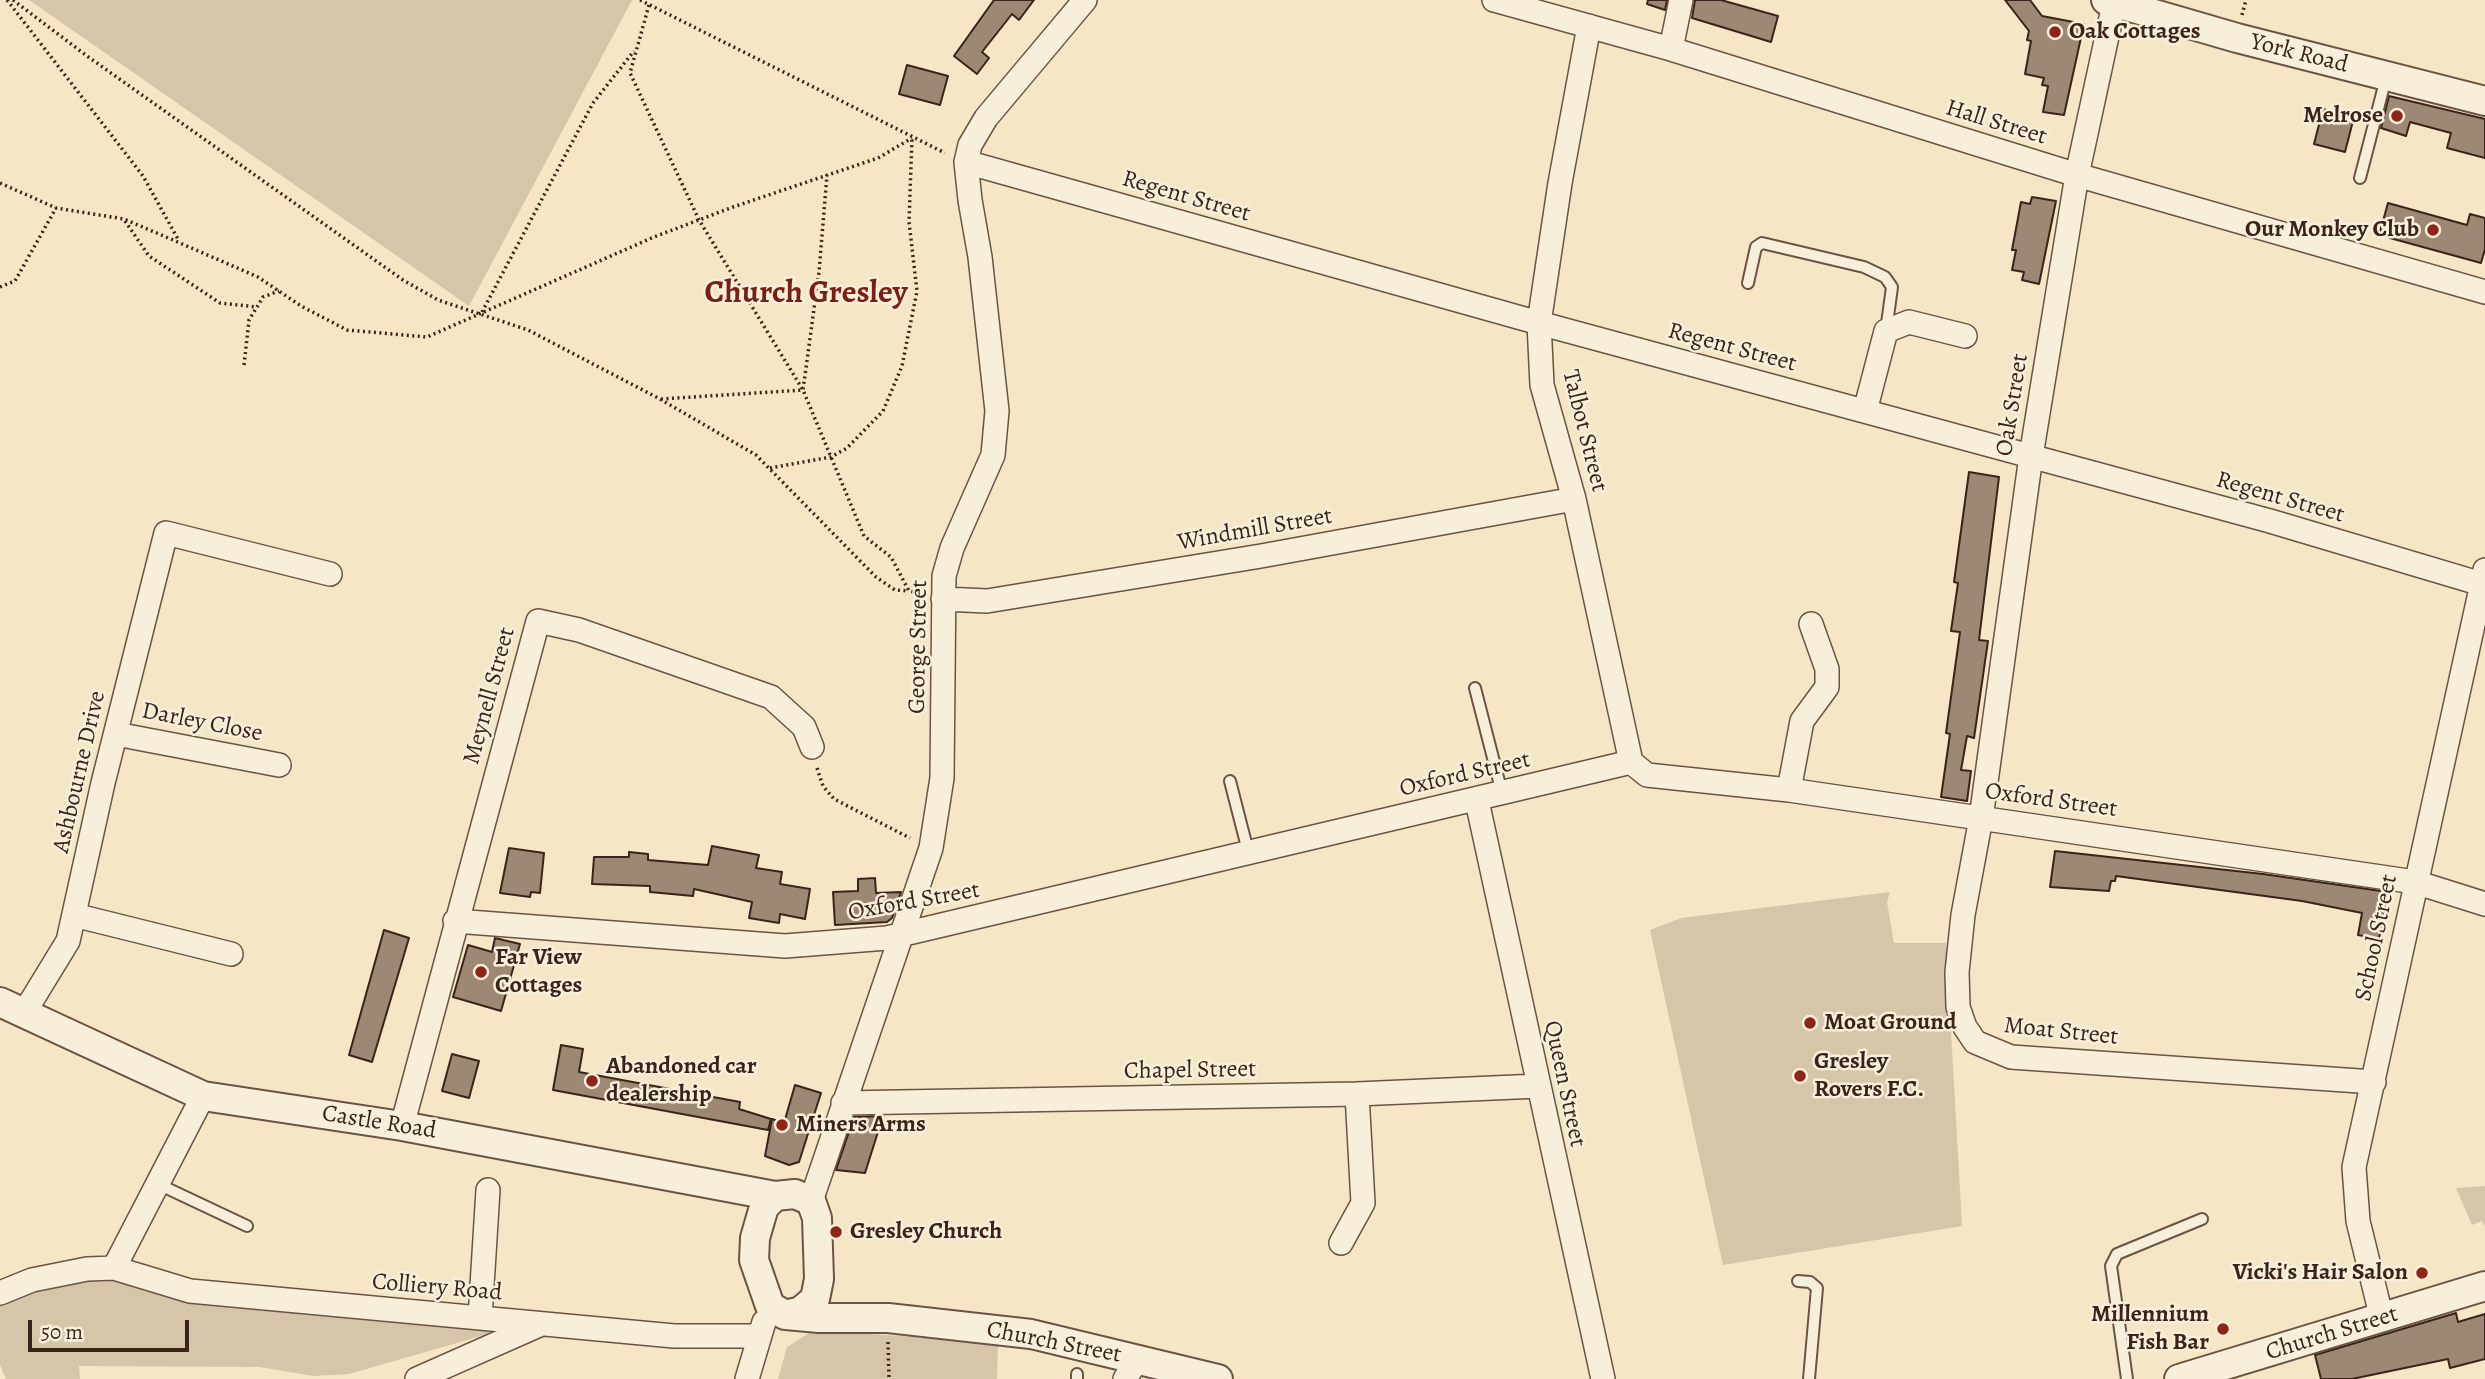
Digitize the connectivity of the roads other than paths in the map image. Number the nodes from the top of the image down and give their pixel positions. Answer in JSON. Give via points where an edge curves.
{"nodes":[{"id":1,"x":1085,"y":0,"type":"edge"},
{"id":2,"x":1493,"y":0,"type":"edge"},
{"id":3,"x":1681,"y":0,"type":"edge"},
{"id":4,"x":2110,"y":2,"type":"edge"},
{"id":5,"x":1589,"y":26,"type":"junction"},
{"id":6,"x":1671,"y":49,"type":"junction"},
{"id":7,"x":2387,"y":76,"type":"junction"},
{"id":8,"x":2485,"y":101,"type":"edge"},
{"id":9,"x":966,"y":162,"type":"junction"},
{"id":10,"x":2077,"y":175,"type":"junction"},
{"id":11,"x":2360,"y":178,"type":"dead end"},
{"id":12,"x":1748,"y":284,"type":"dead end"},
{"id":13,"x":2485,"y":292,"type":"edge"},
{"id":14,"x":1539,"y":323,"type":"junction"},
{"id":15,"x":1886,"y":331,"type":"junction"},
{"id":16,"x":1965,"y":336,"type":"dead end"},
{"id":17,"x":1865,"y":411,"type":"junction"},
{"id":18,"x":2031,"y":456,"type":"junction"},
{"id":19,"x":1574,"y":499,"type":"junction"},
{"id":20,"x":330,"y":574,"type":"dead end"},
{"id":21,"x":2484,"y":579,"type":"edge"},
{"id":22,"x":943,"y":599,"type":"junction"},
{"id":23,"x":1811,"y":624,"type":"dead end"},
{"id":24,"x":1475,"y":688,"type":"dead end"},
{"id":25,"x":116,"y":734,"type":"junction"},
{"id":26,"x":812,"y":747,"type":"road end"},
{"id":27,"x":1631,"y":762,"type":"junction"},
{"id":28,"x":279,"y":765,"type":"dead end"},
{"id":29,"x":1230,"y":780,"type":"dead end"},
{"id":30,"x":1789,"y":790,"type":"junction"},
{"id":31,"x":1502,"y":794,"type":"junction"},
{"id":32,"x":1477,"y":800,"type":"junction"},
{"id":33,"x":1981,"y":818,"type":"junction"},
{"id":34,"x":1248,"y":851,"type":"junction"},
{"id":35,"x":2415,"y":882,"type":"junction"},
{"id":36,"x":2485,"y":904,"type":"edge"},
{"id":37,"x":74,"y":915,"type":"junction"},
{"id":38,"x":455,"y":920,"type":"junction"},
{"id":39,"x":903,"y":935,"type":"junction"},
{"id":40,"x":231,"y":954,"type":"dead end"},
{"id":41,"x":12,"y":1008,"type":"edge"},
{"id":42,"x":2374,"y":1082,"type":"junction"},
{"id":43,"x":1538,"y":1086,"type":"junction"},
{"id":44,"x":1357,"y":1094,"type":"junction"},
{"id":45,"x":203,"y":1096,"type":"junction"},
{"id":46,"x":843,"y":1103,"type":"junction"},
{"id":47,"x":402,"y":1126,"type":"junction"},
{"id":48,"x":158,"y":1184,"type":"junction"},
{"id":49,"x":488,"y":1190,"type":"dead end"},
{"id":50,"x":775,"y":1196,"type":"junction"},
{"id":51,"x":811,"y":1201,"type":"junction"},
{"id":52,"x":2202,"y":1219,"type":"dead end"},
{"id":53,"x":247,"y":1226,"type":"dead end"},
{"id":54,"x":1341,"y":1243,"type":"dead end"},
{"id":55,"x":114,"y":1268,"type":"junction"},
{"id":56,"x":819,"y":1279,"type":"junction"},
{"id":57,"x":1798,"y":1281,"type":"dead end"},
{"id":58,"x":2485,"y":1286,"type":"edge"},
{"id":59,"x":0,"y":1293,"type":"edge"},
{"id":60,"x":778,"y":1310,"type":"junction"},
{"id":61,"x":480,"y":1318,"type":"junction"},
{"id":62,"x":846,"y":1318,"type":"junction"},
{"id":63,"x":2382,"y":1319,"type":"junction"},
{"id":64,"x":542,"y":1324,"type":"junction"},
{"id":65,"x":759,"y":1336,"type":"junction"},
{"id":66,"x":1131,"y":1370,"type":"edge"},
{"id":67,"x":417,"y":1379,"type":"edge"},
{"id":68,"x":747,"y":1379,"type":"edge"},
{"id":69,"x":1218,"y":1379,"type":"edge"},
{"id":70,"x":1603,"y":1379,"type":"edge"},
{"id":71,"x":1809,"y":1379,"type":"edge"},
{"id":72,"x":2127,"y":1379,"type":"edge"},
{"id":73,"x":2179,"y":1379,"type":"edge"}],
"edges":[{"from":1,"to":9,"type":"street","name":"George Street","via":[[980,125]]},
{"from":2,"to":5,"type":"street","name":"Hall Street"},
{"from":3,"to":6,"type":"street"},
{"from":4,"to":7,"type":"street","name":"York Road"},
{"from":4,"to":10,"type":"street","name":"Oak Street"},
{"from":5,"to":6,"type":"street","name":"Hall Street"},
{"from":5,"to":14,"type":"street","name":"Talbot Street"},
{"from":6,"to":10,"type":"street","name":"Hall Street"},
{"from":7,"to":8,"type":"street","name":"York Road"},
{"from":7,"to":11,"type":"lane"},
{"from":9,"to":14,"type":"street","name":"Regent Street"},
{"from":9,"to":22,"type":"street","name":"George Street","via":[[998,411],[993,455],[952,548]]},
{"from":10,"to":13,"type":"street","name":"Hall Street"},
{"from":10,"to":18,"type":"street","name":"Oak Street"},
{"from":12,"to":15,"type":"lane","via":[[1756,247],[1762,243],[1864,267],[1885,277],[1892,287]]},
{"from":14,"to":17,"type":"street","name":"Regent Street"},
{"from":14,"to":19,"type":"street","name":"Talbot Street","via":[[1542,385]]},
{"from":15,"to":16,"type":"street","via":[[1909,322]]},
{"from":15,"to":17,"type":"street"},
{"from":17,"to":18,"type":"street","name":"Regent Street"},
{"from":18,"to":21,"type":"street","name":"Regent Street"},
{"from":18,"to":33,"type":"street","name":"Oak Street"},
{"from":19,"to":22,"type":"street","name":"Windmill Street","via":[[987,601]]},
{"from":19,"to":27,"type":"street","name":"Talbot Street"},
{"from":20,"to":25,"type":"street","name":"Ashbourne Drive","via":[[166,533]]},
{"from":21,"to":35,"type":"street","name":"School Street"},
{"from":22,"to":39,"type":"street","name":"George Street","via":[[942,778],[931,848]]},
{"from":23,"to":30,"type":"street","via":[[1827,669],[1827,687],[1802,721]]},
{"from":24,"to":31,"type":"lane"},
{"from":25,"to":28,"type":"street","name":"Darley Close"},
{"from":25,"to":37,"type":"street","name":"Ashbourne Drive"},
{"from":26,"to":38,"type":"street","name":"Meynell Street","via":[[804,727],[771,697],[579,630],[538,621]]},
{"from":27,"to":30,"type":"street","name":"Oxford Street","via":[[1647,775]]},
{"from":27,"to":31,"type":"street","name":"Oxford Street"},
{"from":29,"to":34,"type":"lane"},
{"from":30,"to":33,"type":"street","name":"Oxford Street"},
{"from":31,"to":32,"type":"street","name":"Oxford Street"},
{"from":32,"to":34,"type":"street","name":"Oxford Street"},
{"from":32,"to":43,"type":"street","name":"Queen Street"},
{"from":33,"to":35,"type":"street","name":"Oxford Street"},
{"from":33,"to":42,"type":"street","name":"Moat Street","via":[[1958,972],[1958,1007],[1975,1042],[2011,1058]]},
{"from":34,"to":39,"type":"street","name":"Oxford Street"},
{"from":35,"to":36,"type":"street","name":"Oxford Street"},
{"from":35,"to":42,"type":"street","name":"School Street"},
{"from":37,"to":40,"type":"street"},
{"from":37,"to":41,"type":"street","name":"Ashbourne Drive","via":[[68,941]]},
{"from":38,"to":39,"type":"street","name":"Oxford Street","via":[[785,946]]},
{"from":38,"to":47,"type":"street","name":"Meynell Street"},
{"from":39,"to":46,"type":"street","name":"George Street"},
{"from":41,"to":45,"type":"street","name":"Castle Road"},
{"from":42,"to":63,"type":"street","name":"School Street","via":[[2354,1167],[2354,1194],[2364,1255]]},
{"from":43,"to":44,"type":"street","name":"Chapel Street"},
{"from":43,"to":70,"type":"street","name":"Queen Street"},
{"from":44,"to":46,"type":"street","name":"Chapel Street"},
{"from":44,"to":54,"type":"street","via":[[1363,1203]]},
{"from":45,"to":47,"type":"street","name":"Castle Road"},
{"from":45,"to":48,"type":"street"},
{"from":46,"to":51,"type":"street","name":"George Street"},
{"from":47,"to":50,"type":"street","name":"Castle Road"},
{"from":48,"to":53,"type":"lane"},
{"from":48,"to":55,"type":"street"},
{"from":49,"to":61,"type":"street"},
{"from":50,"to":51,"type":"street","name":"Castle Road","via":[[795,1194]]},
{"from":50,"to":60,"type":"street","via":[[764,1207],[754,1249],[760,1285]]},
{"from":51,"to":56,"type":"street","via":[[817,1218]]},
{"from":52,"to":72,"type":"lane","via":[[2117,1254],[2111,1266]]},
{"from":55,"to":59,"type":"street","via":[[32,1280]]},
{"from":55,"to":61,"type":"street","name":"Colliery Road","via":[[190,1291]]},
{"from":56,"to":60,"type":"street","via":[[815,1299],[801,1311]]},
{"from":56,"to":62,"type":"street","via":[[826,1297]]},
{"from":57,"to":71,"type":"lane","via":[[1817,1288]]},
{"from":58,"to":63,"type":"street","name":"Church Street"},
{"from":60,"to":62,"type":"street","name":"Church Street"},
{"from":60,"to":65,"type":"street"},
{"from":61,"to":64,"type":"street","name":"Colliery Road"},
{"from":62,"to":66,"type":"street","name":"Church Street","via":[[888,1318],[1031,1334]]},
{"from":63,"to":73,"type":"street","name":"Church Street"},
{"from":64,"to":65,"type":"street","name":"Colliery Road","via":[[674,1336]]},
{"from":64,"to":67,"type":"street"},
{"from":65,"to":68,"type":"street"},
{"from":66,"to":69,"type":"street","name":"Church Street"}]}
